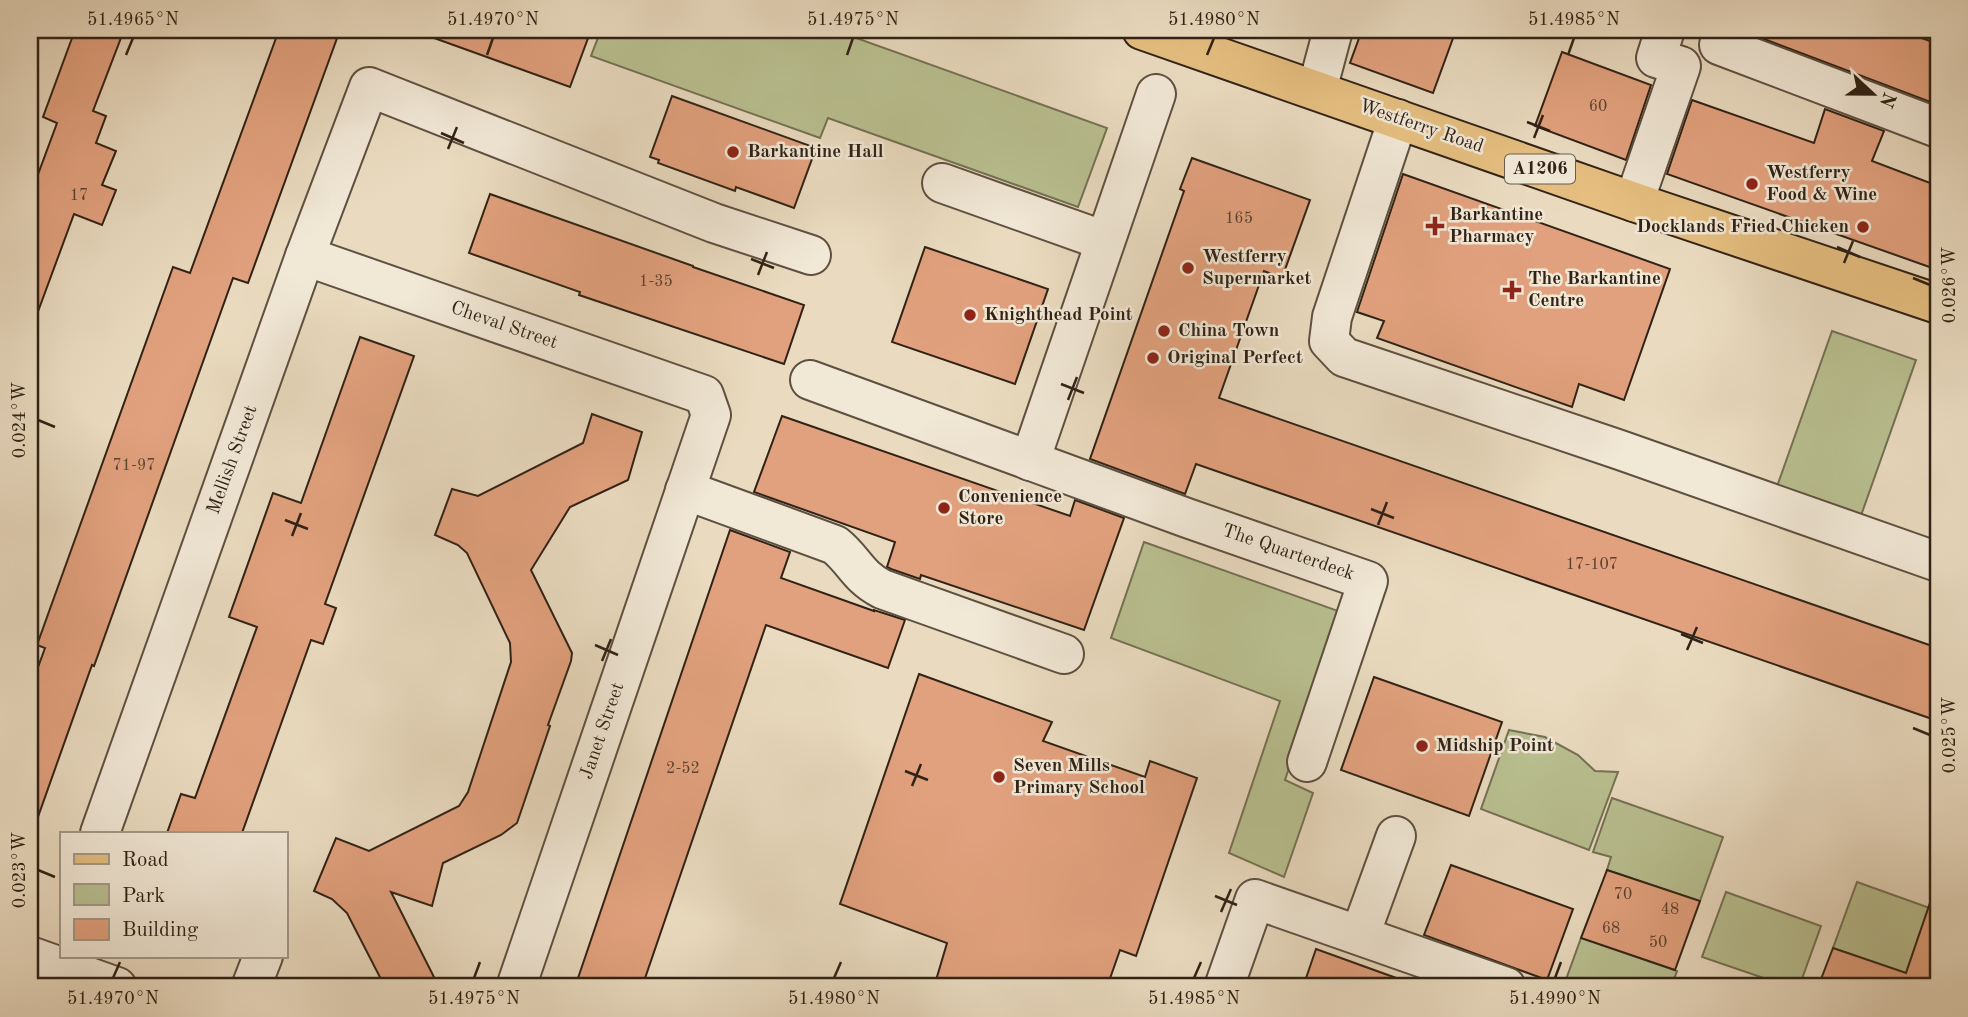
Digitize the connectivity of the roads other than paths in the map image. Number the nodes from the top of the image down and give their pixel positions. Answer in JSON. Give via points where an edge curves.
{"nodes":[{"id":1,"x":1142,"y":30,"type":"edge"},
{"id":2,"x":1333,"y":30,"type":"edge"},
{"id":3,"x":1665,"y":30,"type":"edge"},
{"id":4,"x":1719,"y":46,"type":"dead end"},
{"id":5,"x":1317,"y":90,"type":"junction"},
{"id":6,"x":1156,"y":94,"type":"dead end"},
{"id":7,"x":1398,"y":118,"type":"junction"},
{"id":8,"x":1938,"y":128,"type":"edge"},
{"id":9,"x":942,"y":183,"type":"dead end"},
{"id":10,"x":1634,"y":202,"type":"junction"},
{"id":11,"x":1105,"y":241,"type":"junction"},
{"id":12,"x":811,"y":255,"type":"dead end"},
{"id":13,"x":305,"y":256,"type":"junction"},
{"id":14,"x":1938,"y":304,"type":"edge"},
{"id":15,"x":810,"y":380,"type":"dead end"},
{"id":16,"x":704,"y":395,"type":"joint"},
{"id":17,"x":1030,"y":461,"type":"junction"},
{"id":18,"x":685,"y":490,"type":"junction"},
{"id":19,"x":1938,"y":562,"type":"edge"},
{"id":20,"x":1064,"y":654,"type":"dead end"},
{"id":21,"x":1307,"y":762,"type":"dead end"},
{"id":22,"x":100,"y":832,"type":"edge"},
{"id":23,"x":1396,"y":836,"type":"dead end"},
{"id":24,"x":1360,"y":935,"type":"junction"},
{"id":25,"x":262,"y":958,"type":"edge"},
{"id":26,"x":47,"y":963,"type":"edge"},
{"id":27,"x":117,"y":987,"type":"edge"},
{"id":28,"x":251,"y":987,"type":"edge"},
{"id":29,"x":516,"y":987,"type":"edge"},
{"id":30,"x":1224,"y":987,"type":"edge"},
{"id":31,"x":1506,"y":987,"type":"edge"}],
"edges":[{"from":1,"to":5,"type":"main road","name":"Westferry Road","number":"A1206"},
{"from":2,"to":5,"type":"street"},
{"from":3,"to":10,"type":"street","via":[[1656,58],[1681,66]]},
{"from":4,"to":8,"type":"street"},
{"from":5,"to":7,"type":"main road","name":"Westferry Road","number":"A1206"},
{"from":6,"to":11,"type":"street"},
{"from":7,"to":10,"type":"main road","name":"Westferry Road","number":"A1206"},
{"from":7,"to":19,"type":"street","via":[[1332,317],[1329,341],[1344,357]]},
{"from":9,"to":11,"type":"street"},
{"from":10,"to":14,"type":"main road","name":"Westferry Road","number":"A1206"},
{"from":11,"to":17,"type":"street"},
{"from":12,"to":13,"type":"street","name":"Mellish Street","via":[[714,222],[369,87]]},
{"from":13,"to":16,"type":"street","name":"Cheval Street"},
{"from":13,"to":22,"type":"street","name":"Mellish Street"},
{"from":15,"to":17,"type":"street","name":"The Quarterdeck"},
{"from":16,"to":18,"type":"street","name":"Janet Street","via":[[711,415]]},
{"from":17,"to":21,"type":"street","name":"The Quarterdeck","via":[[1368,582]]},
{"from":18,"to":20,"type":"street","via":[[835,545],[863,578],[882,589]]},
{"from":18,"to":29,"type":"street","name":"Janet Street"},
{"from":23,"to":24,"type":"street"},
{"from":24,"to":30,"type":"street","via":[[1255,899]]},
{"from":24,"to":31,"type":"street"},
{"from":25,"to":28,"type":"street"},
{"from":26,"to":27,"type":"street"}]}
